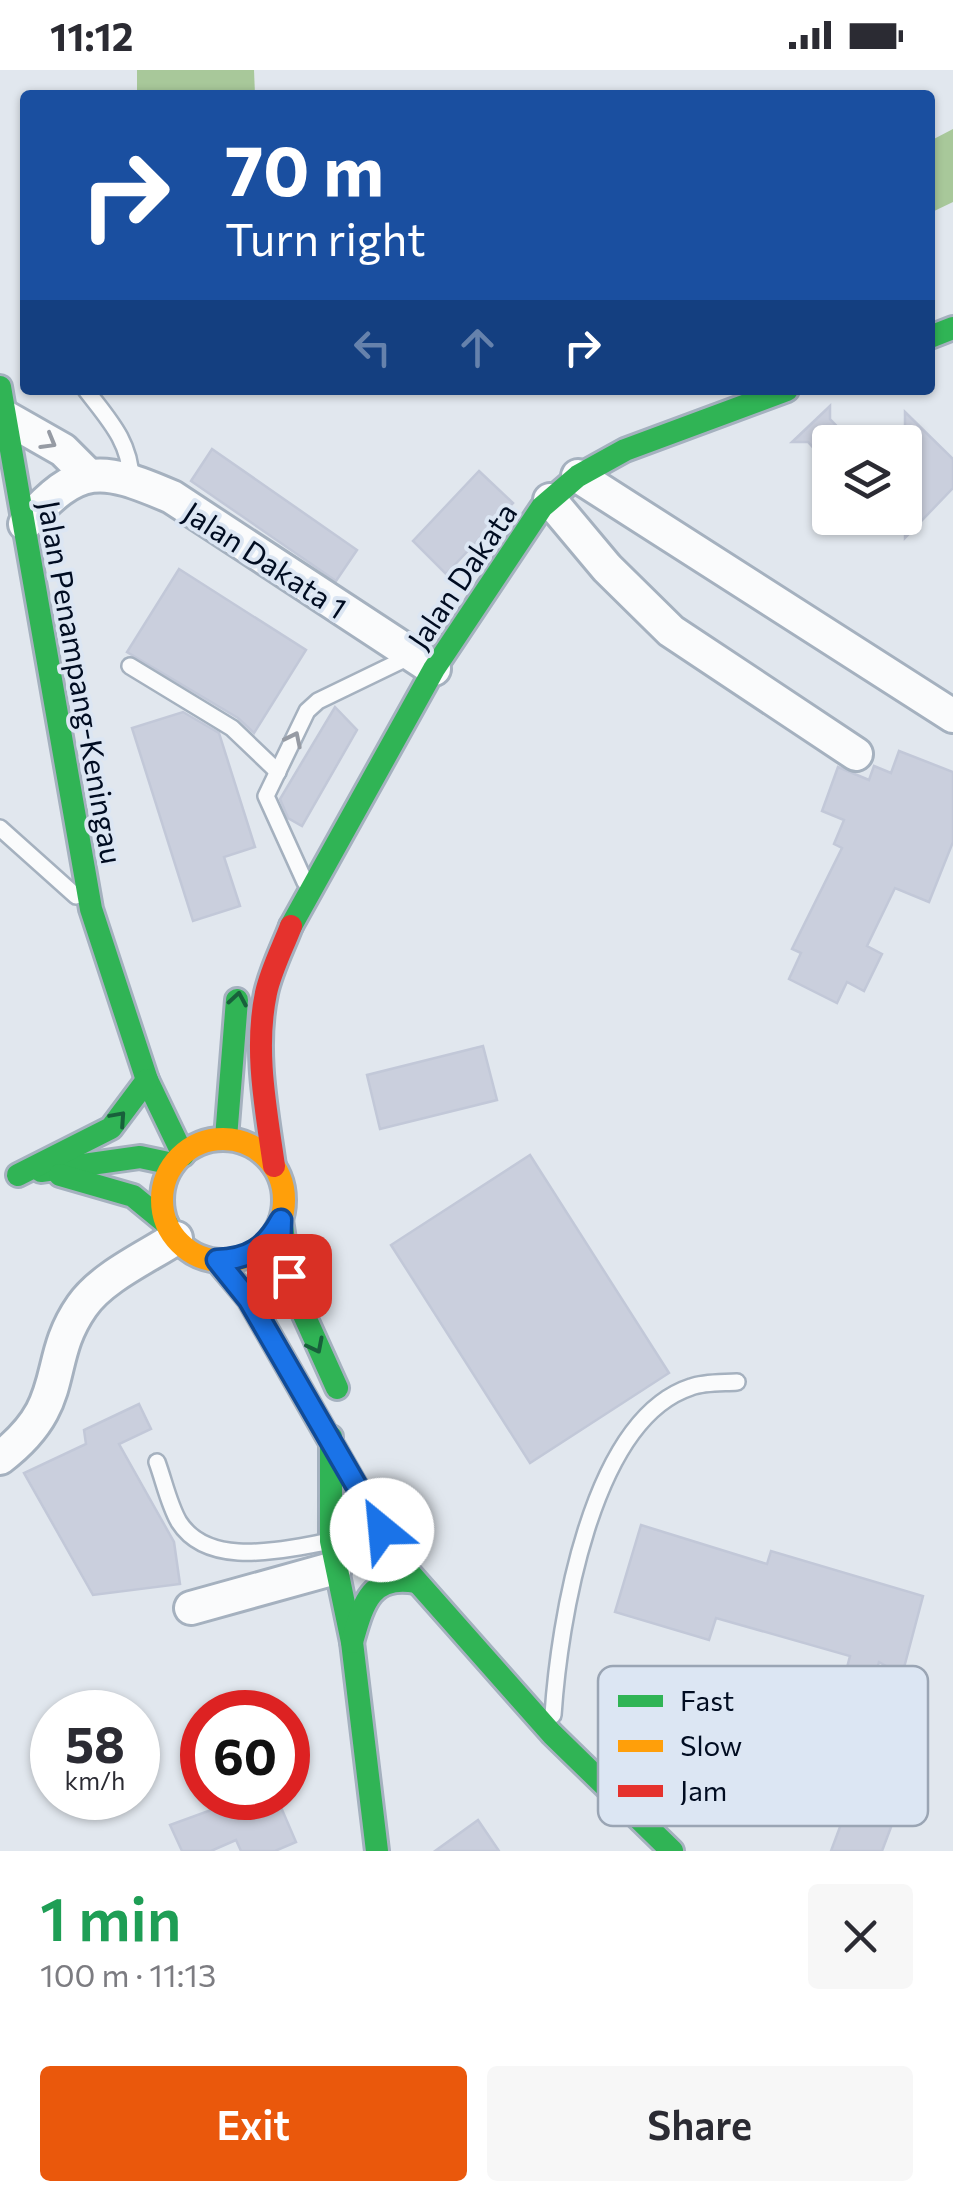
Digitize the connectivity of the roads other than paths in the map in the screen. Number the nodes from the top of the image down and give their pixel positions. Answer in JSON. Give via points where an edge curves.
{"nodes":[{"id":1,"x":90,"y":395,"type":"edge"},
{"id":2,"x":774,"y":395,"type":"edge"},
{"id":3,"x":3,"y":402,"type":"edge"},
{"id":4,"x":87,"y":474,"type":"junction"},
{"id":5,"x":578,"y":476,"type":"junction"},
{"id":6,"x":130,"y":480,"type":"junction"},
{"id":7,"x":550,"y":500,"type":"junction"},
{"id":8,"x":25,"y":524,"type":"junction"},
{"id":9,"x":424,"y":662,"type":"junction"},
{"id":10,"x":130,"y":666,"type":"dead end"},
{"id":11,"x":953,"y":716,"type":"edge"},
{"id":12,"x":856,"y":754,"type":"dead end"},
{"id":13,"x":278,"y":772,"type":"junction"},
{"id":14,"x":0,"y":828,"type":"edge"},
{"id":15,"x":309,"y":890,"type":"junction"},
{"id":16,"x":91,"y":909,"type":"junction"},
{"id":17,"x":296,"y":914,"type":"junction"},
{"id":18,"x":114,"y":986,"type":"junction"},
{"id":19,"x":170,"y":1072,"type":"dead end"},
{"id":20,"x":147,"y":1080,"type":"junction"},
{"id":21,"x":263,"y":1090,"type":"junction"},
{"id":22,"x":230,"y":1096,"type":"junction"},
{"id":23,"x":200,"y":1116,"type":"dead end"},
{"id":24,"x":224,"y":1138,"type":"junction"},
{"id":25,"x":178,"y":1160,"type":"junction"},
{"id":26,"x":274,"y":1166,"type":"junction"},
{"id":27,"x":9,"y":1178,"type":"edge"},
{"id":28,"x":281,"y":1220,"type":"junction"},
{"id":29,"x":172,"y":1231,"type":"junction"},
{"id":30,"x":217,"y":1260,"type":"junction"},
{"id":31,"x":737,"y":1382,"type":"dead end"},
{"id":32,"x":350,"y":1414,"type":"dead end"},
{"id":33,"x":332,"y":1437,"type":"junction"},
{"id":34,"x":0,"y":1458,"type":"edge"},
{"id":35,"x":157,"y":1462,"type":"dead end"},
{"id":36,"x":367,"y":1465,"type":"dead end"},
{"id":37,"x":366,"y":1498,"type":"junction"},
{"id":38,"x":333,"y":1554,"type":"junction"},
{"id":39,"x":428,"y":1558,"type":"dead end"},
{"id":40,"x":416,"y":1582,"type":"junction"},
{"id":41,"x":191,"y":1608,"type":"dead end"},
{"id":42,"x":352,"y":1642,"type":"junction"},
{"id":43,"x":518,"y":1698,"type":"junction"},
{"id":44,"x":552,"y":1734,"type":"junction"},
{"id":45,"x":598,"y":1779,"type":"edge"},
{"id":46,"x":646,"y":1826,"type":"edge"},
{"id":47,"x":377,"y":1851,"type":"edge"},
{"id":48,"x":672,"y":1851,"type":"edge"}],
"edges":[{"from":1,"to":6,"type":"lane","via":[[122,437]]},
{"from":2,"to":5,"type":"main road","name":"Jalan Dakata","via":[[625,450]]},
{"from":3,"to":4,"type":"street","one_way":true},
{"from":3,"to":8,"type":"main road","name":"Jalan Penampang-Keningau"},
{"from":4,"to":6,"type":"street","name":"Jalan Dakata 1"},
{"from":4,"to":8,"type":"street","via":[[52,494]]},
{"from":5,"to":7,"type":"main road","name":"Jalan Dakata"},
{"from":5,"to":11,"type":"street"},
{"from":6,"to":9,"type":"street","name":"Jalan Dakata 1","via":[[172,498]]},
{"from":7,"to":9,"type":"main road","name":"Jalan Dakata"},
{"from":7,"to":12,"type":"street","via":[[606,568],[671,630]]},
{"from":8,"to":16,"type":"main road","name":"Jalan Penampang-Keningau"},
{"from":13,"to":9,"type":"lane","one_way":true,"via":[[318,701]]},
{"from":9,"to":15,"type":"main road","name":"Jalan Dakata"},
{"from":10,"to":13,"type":"lane","via":[[232,728]]},
{"from":13,"to":15,"type":"lane","via":[[266,796],[268,809]]},
{"from":14,"to":16,"type":"lane"},
{"from":15,"to":17,"type":"main road","name":"Jalan Dakata"},
{"from":16,"to":18,"type":"main road","name":"Jalan Penampang-Keningau"},
{"from":17,"to":21,"type":"main road","name":"Jalan Dakata","via":[[267,988]]},
{"from":22,"to":17,"type":"main road","name":"Jalan Dakata","one_way":true,"via":[[231,1042],[244,976]]},
{"from":18,"to":19,"type":"main road","name":"Jalan Penampang-Keningau"},
{"from":18,"to":20,"type":"main road","name":"Jalan Penampang-Keningau"},
{"from":20,"to":25,"type":"main road","name":"Jalan Penampang-Keningau"},
{"from":27,"to":20,"type":"main road","one_way":true,"via":[[111,1128]]},
{"from":21,"to":22,"type":"main road"},
{"from":21,"to":26,"type":"main road","name":"Jalan Dakata"},
{"from":22,"to":24,"type":"main road","name":"Jalan Dakata"},
{"from":23,"to":24,"type":"main road"},
{"from":24,"to":25,"type":"main road","via":[[207,1140]]},
{"from":24,"to":26,"type":"main road","via":[[261,1152]]},
{"from":25,"to":27,"type":"main road","via":[[125,1158]]},
{"from":25,"to":29,"type":"main road","via":[[163,1194]]},
{"from":26,"to":28,"type":"main road","via":[[282,1182]]},
{"from":27,"to":29,"type":"main road","via":[[60,1175],[110,1187],[133,1196]]},
{"from":28,"to":30,"type":"main road","via":[[256,1252]]},
{"from":28,"to":32,"type":"main road","one_way":true,"via":[[280,1250],[307,1328]]},
{"from":29,"to":30,"type":"main road","via":[[202,1257]]},
{"from":29,"to":34,"type":"street","via":[[90,1296],[41,1418]]},
{"from":30,"to":33,"type":"main road","via":[[249,1300]]},
{"from":31,"to":44,"type":"lane","via":[[692,1386],[666,1400],[616,1457],[576,1567],[556,1668]]},
{"from":33,"to":37,"type":"main road"},
{"from":33,"to":38,"type":"main road"},
{"from":35,"to":38,"type":"lane","via":[[180,1524],[211,1547]]},
{"from":36,"to":37,"type":"main road"},
{"from":37,"to":40,"type":"main road"},
{"from":37,"to":42,"type":"main road"},
{"from":38,"to":41,"type":"street"},
{"from":38,"to":42,"type":"main road"},
{"from":39,"to":43,"type":"main road"},
{"from":40,"to":42,"type":"main road","via":[[389,1578],[377,1584]]},
{"from":40,"to":43,"type":"main road"},
{"from":42,"to":47,"type":"main road"},
{"from":43,"to":44,"type":"main road"},
{"from":44,"to":45,"type":"main road"},
{"from":46,"to":48,"type":"main road"}]}
